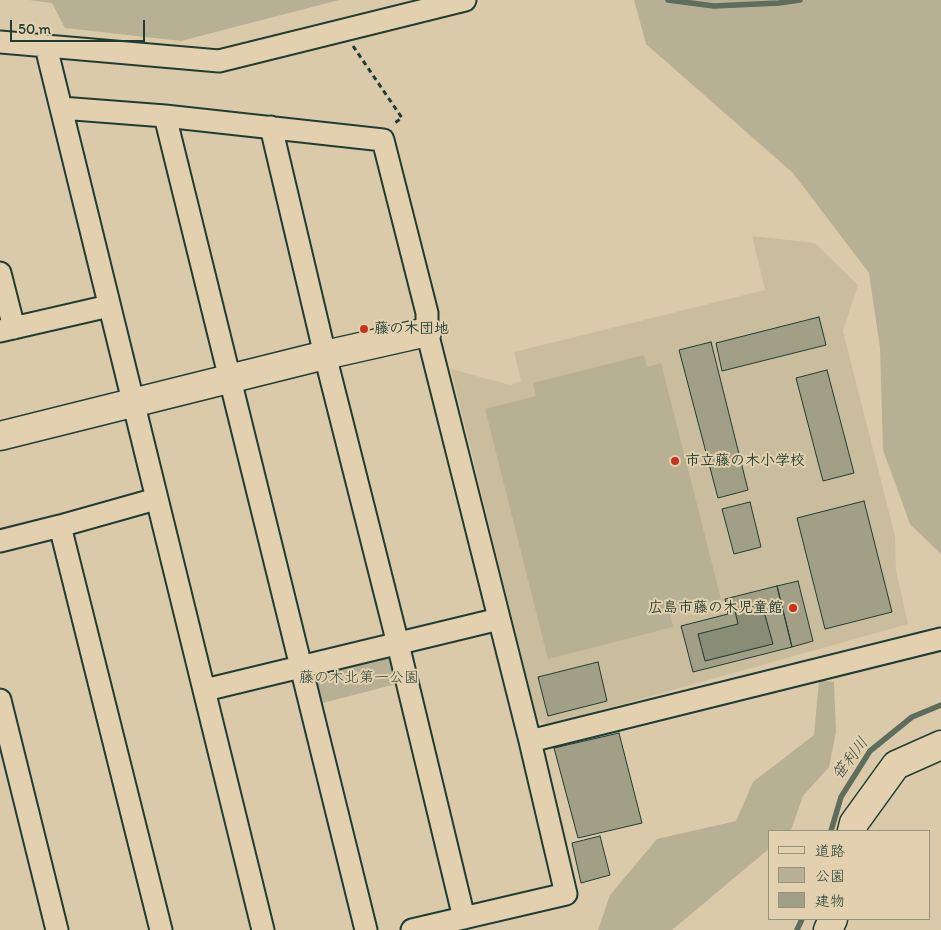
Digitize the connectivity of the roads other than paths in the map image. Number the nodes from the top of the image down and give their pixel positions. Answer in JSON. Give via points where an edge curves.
{"nodes":[{"id":1,"x":465,"y":0,"type":"edge"},
{"id":2,"x":0,"y":42,"type":"edge"},
{"id":3,"x":46,"y":47,"type":"junction"},
{"id":4,"x":61,"y":108,"type":"junction"},
{"id":5,"x":165,"y":116,"type":"junction"},
{"id":6,"x":271,"y":127,"type":"junction"},
{"id":7,"x":0,"y":273,"type":"edge"},
{"id":8,"x":109,"y":306,"type":"junction"},
{"id":9,"x":7,"y":329,"type":"edge"},
{"id":10,"x":427,"y":332,"type":"junction"},
{"id":11,"x":325,"y":355,"type":"junction"},
{"id":12,"x":229,"y":379,"type":"junction"},
{"id":13,"x":133,"y":403,"type":"junction"},
{"id":14,"x":0,"y":436,"type":"edge"},
{"id":15,"x":156,"y":499,"type":"junction"},
{"id":16,"x":60,"y":526,"type":"junction"},
{"id":17,"x":0,"y":541,"type":"edge"},
{"id":18,"x":499,"y":619,"type":"junction"},
{"id":19,"x":941,"y":639,"type":"edge"},
{"id":20,"x":398,"y":644,"type":"junction"},
{"id":21,"x":301,"y":667,"type":"junction"},
{"id":22,"x":205,"y":690,"type":"junction"},
{"id":23,"x":0,"y":700,"type":"edge"},
{"id":24,"x":530,"y":741,"type":"junction"},
{"id":25,"x":941,"y":745,"type":"edge"},
{"id":26,"x":852,"y":830,"type":"edge"},
{"id":27,"x":464,"y":918,"type":"junction"},
{"id":28,"x":57,"y":930,"type":"edge"},
{"id":29,"x":161,"y":930,"type":"edge"},
{"id":30,"x":263,"y":930,"type":"edge"},
{"id":31,"x":366,"y":930,"type":"edge"},
{"id":32,"x":412,"y":930,"type":"edge"}],
"edges":[{"from":1,"to":3,"type":"street","via":[[219,61]]},
{"from":2,"to":3,"type":"street"},
{"from":3,"to":4,"type":"street"},
{"from":4,"to":5,"type":"street"},
{"from":4,"to":8,"type":"street"},
{"from":5,"to":6,"type":"street"},
{"from":5,"to":12,"type":"street"},
{"from":6,"to":10,"type":"street","via":[[383,140],[427,313]]},
{"from":6,"to":11,"type":"street"},
{"from":7,"to":9,"type":"street"},
{"from":8,"to":9,"type":"street"},
{"from":8,"to":13,"type":"street"},
{"from":10,"to":11,"type":"street"},
{"from":10,"to":18,"type":"street"},
{"from":11,"to":12,"type":"street"},
{"from":11,"to":20,"type":"street"},
{"from":12,"to":13,"type":"street"},
{"from":12,"to":21,"type":"street"},
{"from":13,"to":14,"type":"street"},
{"from":13,"to":15,"type":"street"},
{"from":15,"to":16,"type":"street"},
{"from":15,"to":22,"type":"street"},
{"from":16,"to":17,"type":"street"},
{"from":16,"to":29,"type":"street"},
{"from":18,"to":20,"type":"street"},
{"from":18,"to":24,"type":"street"},
{"from":19,"to":24,"type":"street"},
{"from":20,"to":21,"type":"street"},
{"from":20,"to":27,"type":"street"},
{"from":21,"to":22,"type":"street"},
{"from":21,"to":31,"type":"street"},
{"from":22,"to":30,"type":"street"},
{"from":23,"to":28,"type":"street"},
{"from":24,"to":27,"type":"street","via":[[566,894]]},
{"from":25,"to":26,"type":"street","via":[[896,765]]},
{"from":27,"to":32,"type":"street"}]}
